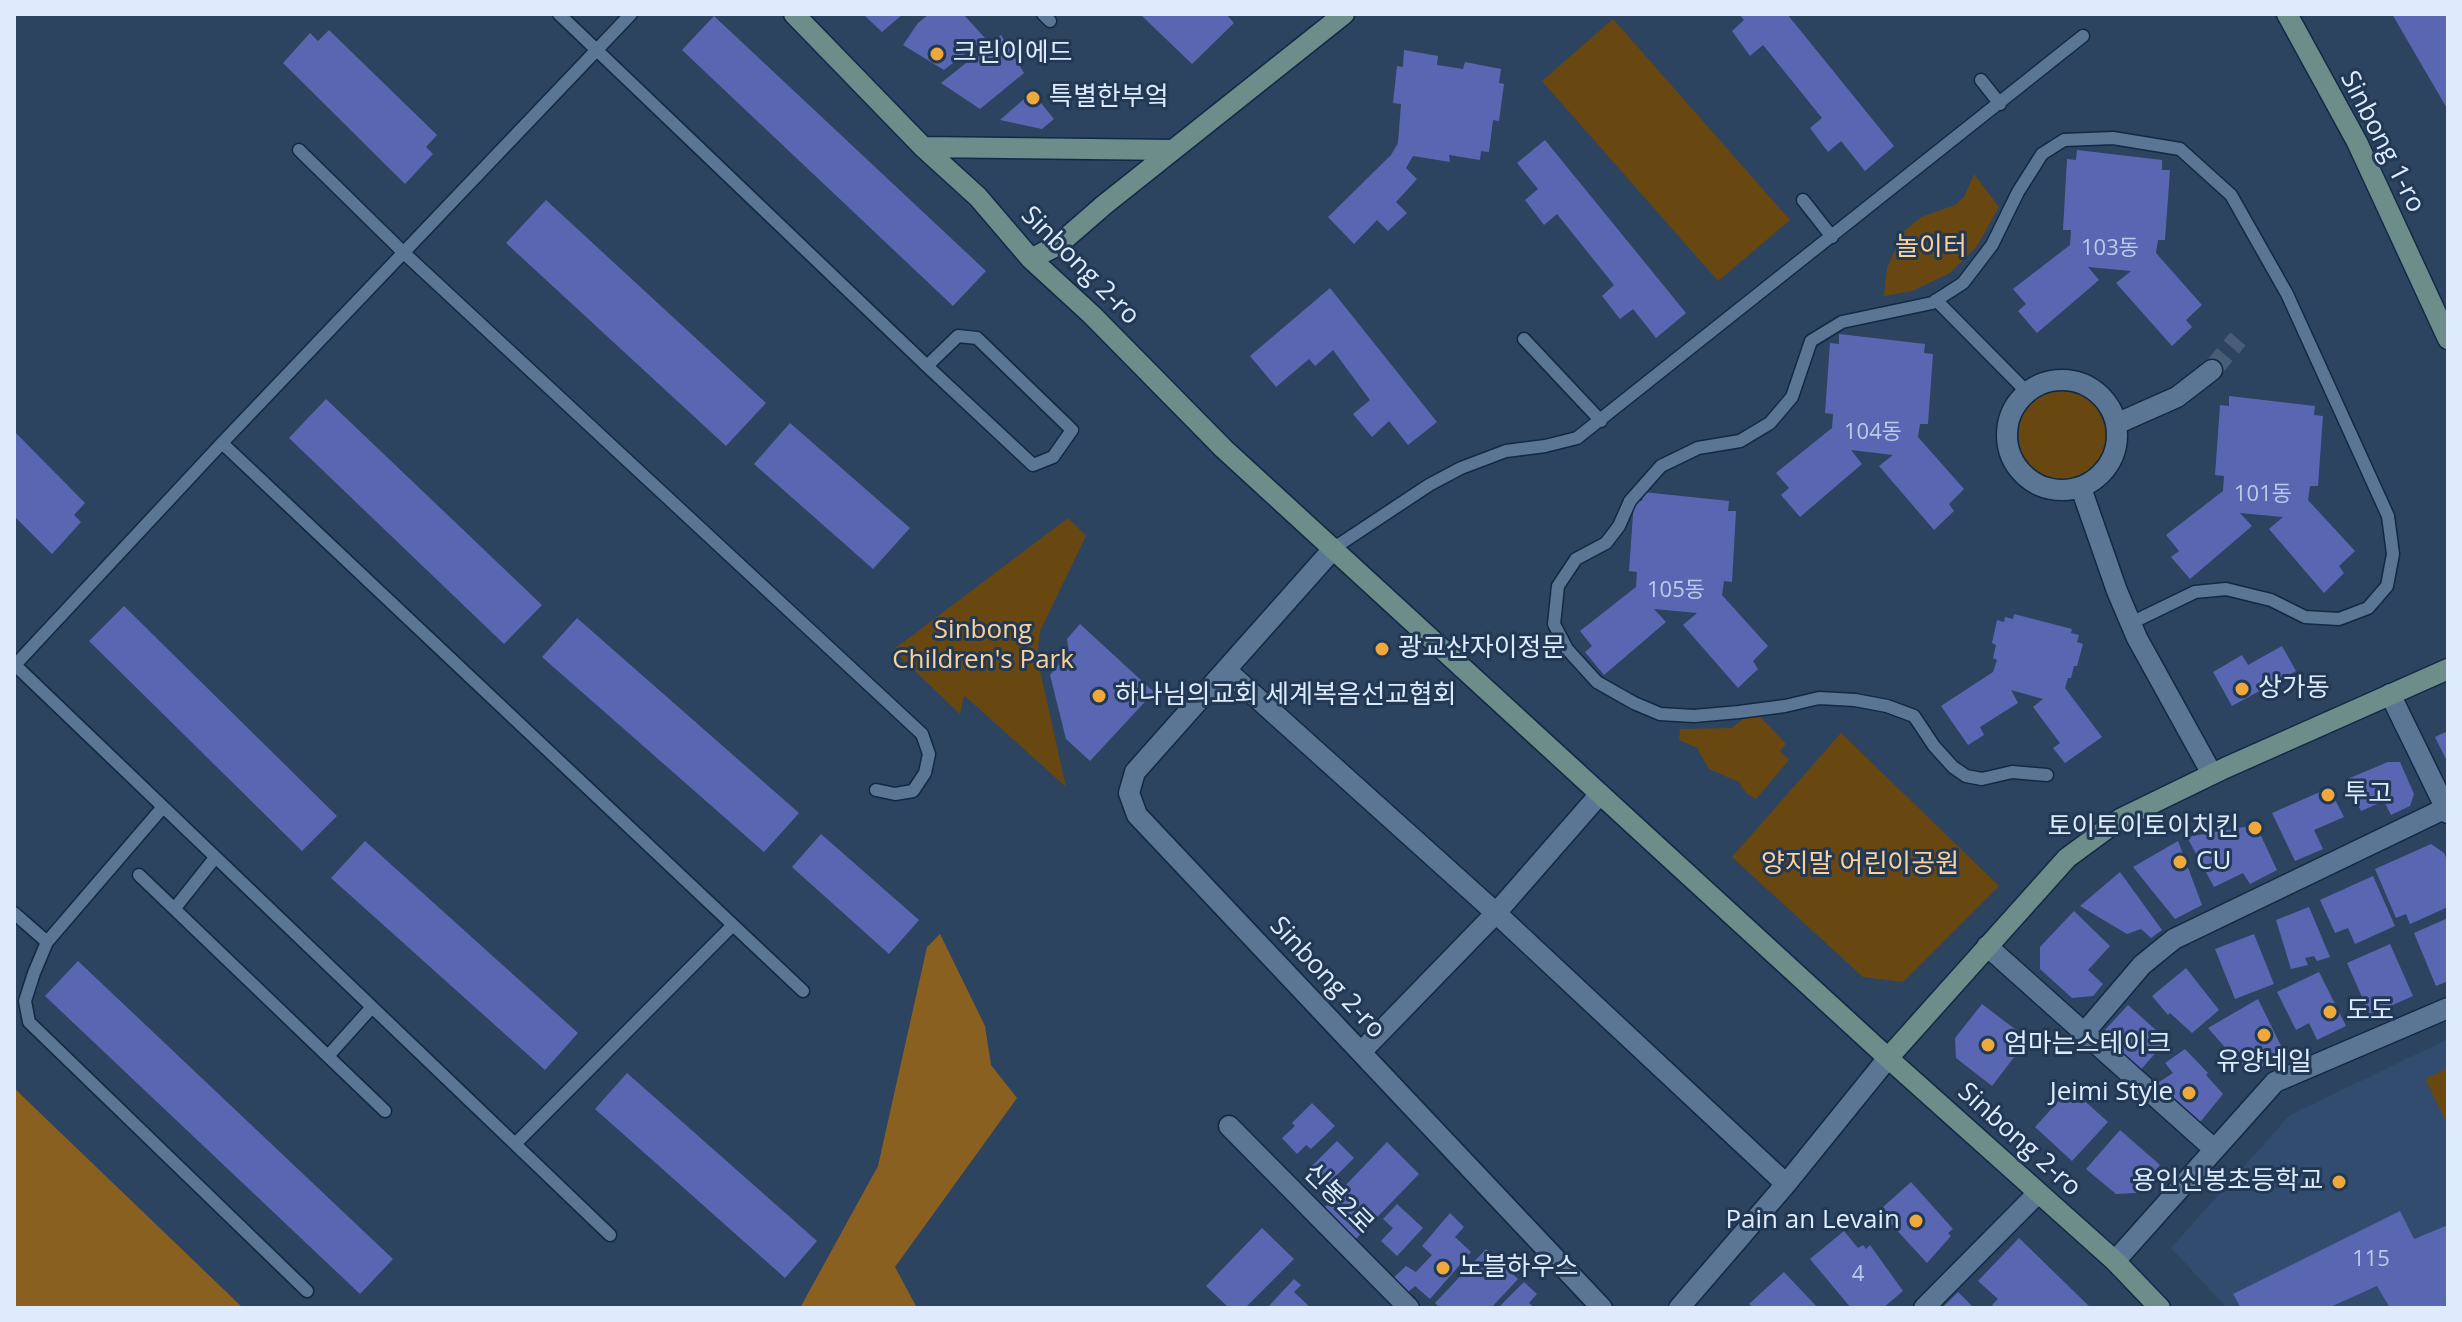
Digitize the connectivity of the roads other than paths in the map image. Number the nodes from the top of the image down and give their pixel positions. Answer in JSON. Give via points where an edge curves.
{"nodes":[{"id":1,"x":559,"y":14,"type":"edge"},
{"id":2,"x":631,"y":14,"type":"edge"},
{"id":3,"x":794,"y":14,"type":"edge"},
{"id":4,"x":1344,"y":14,"type":"edge"},
{"id":5,"x":2287,"y":14,"type":"edge"},
{"id":6,"x":2083,"y":36,"type":"dead end"},
{"id":7,"x":597,"y":49,"type":"junction"},
{"id":8,"x":1981,"y":80,"type":"dead end"},
{"id":9,"x":2000,"y":104,"type":"junction"},
{"id":10,"x":923,"y":147,"type":"junction"},
{"id":11,"x":299,"y":150,"type":"dead end"},
{"id":12,"x":1173,"y":150,"type":"junction"},
{"id":13,"x":1803,"y":200,"type":"dead end"},
{"id":14,"x":1832,"y":237,"type":"junction"},
{"id":15,"x":404,"y":253,"type":"junction"},
{"id":16,"x":1031,"y":259,"type":"junction"},
{"id":17,"x":1936,"y":300,"type":"junction"},
{"id":18,"x":1524,"y":339,"type":"dead end"},
{"id":19,"x":2448,"y":339,"type":"edge"},
{"id":20,"x":927,"y":366,"type":"junction"},
{"id":21,"x":2212,"y":370,"type":"tunnel mouth"},
{"id":22,"x":2027,"y":392,"type":"junction"},
{"id":23,"x":1601,"y":421,"type":"junction"},
{"id":24,"x":2116,"y":424,"type":"junction"},
{"id":25,"x":222,"y":443,"type":"junction"},
{"id":26,"x":2081,"y":488,"type":"junction"},
{"id":27,"x":1334,"y":548,"type":"junction"},
{"id":28,"x":2131,"y":623,"type":"junction"},
{"id":29,"x":14,"y":665,"type":"edge"},
{"id":30,"x":2448,"y":669,"type":"edge"},
{"id":31,"x":1226,"y":670,"type":"junction"},
{"id":32,"x":2390,"y":694,"type":"junction"},
{"id":33,"x":2212,"y":774,"type":"junction"},
{"id":34,"x":2047,"y":775,"type":"dead end"},
{"id":35,"x":876,"y":790,"type":"dead end"},
{"id":36,"x":1600,"y":794,"type":"junction"},
{"id":37,"x":163,"y":807,"type":"junction"},
{"id":38,"x":2447,"y":811,"type":"edge"},
{"id":39,"x":214,"y":859,"type":"junction"},
{"id":40,"x":139,"y":875,"type":"dead end"},
{"id":41,"x":175,"y":908,"type":"junction"},
{"id":42,"x":14,"y":913,"type":"edge"},
{"id":43,"x":1496,"y":913,"type":"junction"},
{"id":44,"x":733,"y":925,"type":"junction"},
{"id":45,"x":47,"y":942,"type":"junction"},
{"id":46,"x":1987,"y":946,"type":"junction"},
{"id":47,"x":803,"y":991,"type":"dead end"},
{"id":48,"x":372,"y":1007,"type":"junction"},
{"id":49,"x":2448,"y":1008,"type":"edge"},
{"id":50,"x":2084,"y":1033,"type":"junction"},
{"id":51,"x":1361,"y":1052,"type":"junction"},
{"id":52,"x":328,"y":1056,"type":"junction"},
{"id":53,"x":1888,"y":1058,"type":"junction"},
{"id":54,"x":385,"y":1111,"type":"dead end"},
{"id":55,"x":1229,"y":1126,"type":"dead end"},
{"id":56,"x":515,"y":1144,"type":"junction"},
{"id":57,"x":2214,"y":1149,"type":"junction"},
{"id":58,"x":1786,"y":1184,"type":"junction"},
{"id":59,"x":2038,"y":1193,"type":"junction"},
{"id":60,"x":610,"y":1235,"type":"dead end"},
{"id":61,"x":2115,"y":1261,"type":"junction"},
{"id":62,"x":307,"y":1291,"type":"dead end"},
{"id":63,"x":1409,"y":1308,"type":"edge"},
{"id":64,"x":1602,"y":1308,"type":"edge"},
{"id":65,"x":1679,"y":1308,"type":"edge"},
{"id":66,"x":1924,"y":1308,"type":"edge"},
{"id":67,"x":2160,"y":1308,"type":"edge"}],
"edges":[{"from":1,"to":7,"type":"lane"},
{"from":2,"to":7,"type":"lane"},
{"from":3,"to":10,"type":"street","name":"Sinbong 2-ro"},
{"from":4,"to":12,"type":"street"},
{"from":5,"to":19,"type":"street","name":"Sinbong 1-ro","via":[[2357,142]]},
{"from":6,"to":9,"type":"lane"},
{"from":7,"to":15,"type":"lane"},
{"from":7,"to":20,"type":"lane"},
{"from":8,"to":9,"type":"lane"},
{"from":9,"to":14,"type":"lane"},
{"from":10,"to":12,"type":"street"},
{"from":10,"to":16,"type":"street","name":"Sinbong 2-ro","via":[[978,197]]},
{"from":11,"to":15,"type":"lane"},
{"from":12,"to":16,"type":"street","via":[[1058,245]]},
{"from":13,"to":14,"type":"lane"},
{"from":14,"to":23,"type":"lane"},
{"from":15,"to":25,"type":"lane"},
{"from":15,"to":35,"type":"lane","via":[[922,734],[929,754],[913,791]]},
{"from":16,"to":27,"type":"street","name":"Sinbong 2-ro","via":[[1224,449]]},
{"from":17,"to":22,"type":"lane"},
{"from":17,"to":28,"type":"lane","via":[[1963,283],[1992,245],[2042,154],[2064,140],[2113,138],[2180,149],[2231,195],[2287,294],[2388,516],[2393,554],[2387,586],[2368,608],[2339,619],[2305,617],[2271,600],[2226,589],[2195,592]]},
{"from":17,"to":34,"type":"lane","via":[[1842,322],[1811,341],[1792,397],[1770,423],[1740,441],[1698,448],[1661,466],[1630,501],[1606,543],[1576,559],[1558,586],[1554,624],[1567,649],[1597,682],[1660,714],[1739,712],[1819,698],[1855,700],[1914,716],[1934,746],[1966,776]]},
{"from":18,"to":23,"type":"lane"},
{"from":20,"to":20,"type":"lane","via":[[1033,465],[1053,457],[1072,430],[977,338],[958,336]]},
{"from":21,"to":24,"type":"street","via":[[2177,397]]},
{"from":22,"to":24,"type":"street","via":[[2061,379],[2078,382],[2106,401]]},
{"from":22,"to":26,"type":"street","via":[[2007,425],[2014,463],[2042,487]]},
{"from":23,"to":27,"type":"lane","via":[[1577,438],[1506,451],[1461,468]]},
{"from":24,"to":26,"type":"street","via":[[2116,451],[2108,467]]},
{"from":25,"to":29,"type":"lane"},
{"from":25,"to":44,"type":"lane"},
{"from":26,"to":28,"type":"street"},
{"from":27,"to":31,"type":"street","name":"Sinbong 2-ro"},
{"from":27,"to":36,"type":"street","name":"Sinbong 2-ro"},
{"from":28,"to":33,"type":"street"},
{"from":29,"to":37,"type":"lane"},
{"from":30,"to":32,"type":"street"},
{"from":31,"to":43,"type":"street"},
{"from":31,"to":51,"type":"street","name":"Sinbong 2-ro","via":[[1135,772],[1129,793],[1137,815]]},
{"from":32,"to":33,"type":"street"},
{"from":32,"to":38,"type":"street"},
{"from":33,"to":46,"type":"street","via":[[2120,819],[2067,858]]},
{"from":36,"to":43,"type":"street"},
{"from":36,"to":53,"type":"street","name":"Sinbong 2-ro"},
{"from":37,"to":39,"type":"lane"},
{"from":37,"to":45,"type":"lane"},
{"from":38,"to":50,"type":"street","via":[[2174,939],[2142,965]]},
{"from":39,"to":41,"type":"lane"},
{"from":39,"to":48,"type":"lane"},
{"from":40,"to":41,"type":"lane"},
{"from":41,"to":52,"type":"lane"},
{"from":42,"to":45,"type":"lane"},
{"from":43,"to":51,"type":"street"},
{"from":43,"to":58,"type":"street"},
{"from":44,"to":47,"type":"lane"},
{"from":44,"to":56,"type":"lane"},
{"from":45,"to":62,"type":"lane","via":[[25,1001],[29,1022]]},
{"from":46,"to":50,"type":"street"},
{"from":46,"to":53,"type":"street"},
{"from":48,"to":52,"type":"lane"},
{"from":48,"to":56,"type":"lane"},
{"from":49,"to":57,"type":"street","via":[[2275,1082]]},
{"from":50,"to":57,"type":"street"},
{"from":51,"to":64,"type":"street","name":"Sinbong 2-ro"},
{"from":52,"to":54,"type":"lane"},
{"from":53,"to":58,"type":"street"},
{"from":53,"to":59,"type":"street","name":"Sinbong 2-ro"},
{"from":55,"to":63,"type":"street","name":"신봉2로"},
{"from":56,"to":60,"type":"lane"},
{"from":57,"to":61,"type":"street"},
{"from":58,"to":65,"type":"street"},
{"from":59,"to":61,"type":"street","name":"Sinbong 2-ro"},
{"from":59,"to":66,"type":"street"},
{"from":61,"to":67,"type":"street","name":"Sinbong 2-ro"}]}
